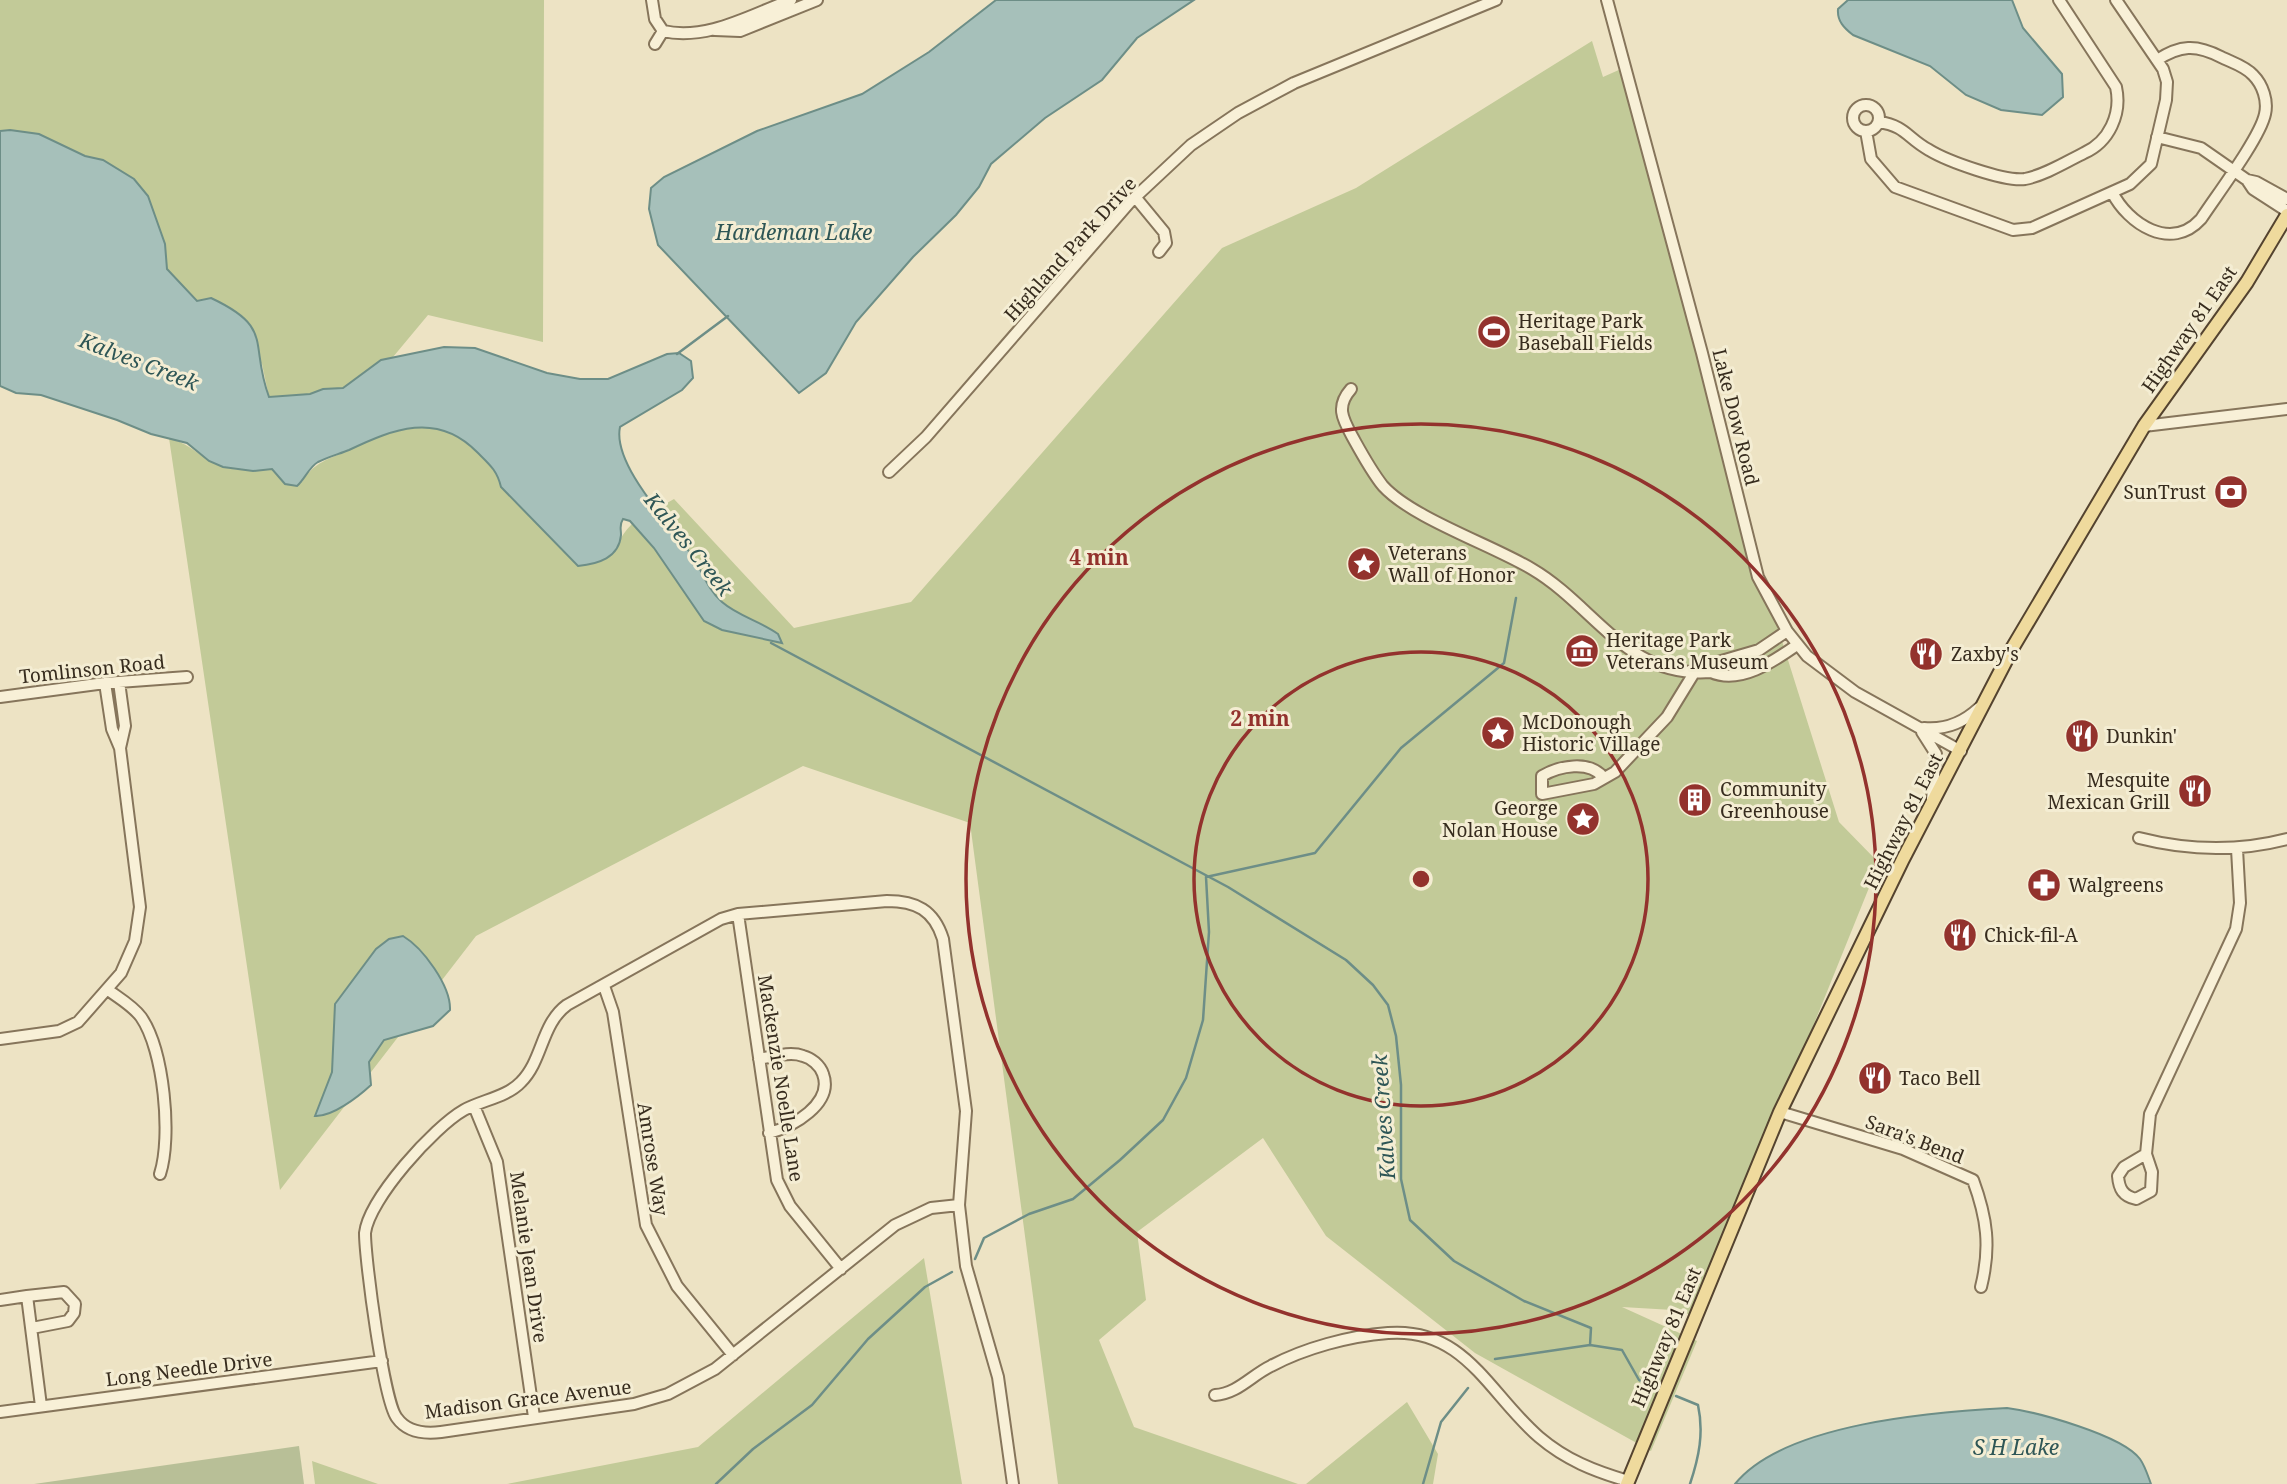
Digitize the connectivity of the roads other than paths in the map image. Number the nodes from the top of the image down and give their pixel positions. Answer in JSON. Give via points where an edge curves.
{"nodes":[{"id":1,"x":652,"y":0,"type":"edge"},
{"id":2,"x":791,"y":0,"type":"edge"},
{"id":3,"x":817,"y":0,"type":"edge"},
{"id":4,"x":1496,"y":0,"type":"edge"},
{"id":5,"x":1607,"y":0,"type":"edge"},
{"id":6,"x":2059,"y":0,"type":"edge"},
{"id":7,"x":2116,"y":0,"type":"edge"},
{"id":8,"x":715,"y":30,"type":"junction"},
{"id":9,"x":663,"y":31,"type":"junction"},
{"id":10,"x":654,"y":44,"type":"dead end"},
{"id":11,"x":2157,"y":60,"type":"junction"},
{"id":12,"x":1879,"y":122,"type":"junction"},
{"id":13,"x":1866,"y":131,"type":"junction"},
{"id":14,"x":2157,"y":137,"type":"junction"},
{"id":15,"x":2232,"y":171,"type":"junction"},
{"id":16,"x":2248,"y":180,"type":"junction"},
{"id":17,"x":2112,"y":192,"type":"junction"},
{"id":18,"x":1136,"y":198,"type":"junction"},
{"id":19,"x":2287,"y":199,"type":"edge"},
{"id":20,"x":2287,"y":213,"type":"edge"},
{"id":21,"x":1159,"y":252,"type":"dead end"},
{"id":22,"x":1351,"y":389,"type":"dead end"},
{"id":23,"x":2287,"y":409,"type":"edge"},
{"id":24,"x":2144,"y":426,"type":"junction"},
{"id":25,"x":889,"y":471,"type":"dead end"},
{"id":26,"x":1787,"y":631,"type":"junction"},
{"id":27,"x":1797,"y":645,"type":"junction"},
{"id":28,"x":1763,"y":647,"type":"junction"},
{"id":29,"x":1772,"y":661,"type":"junction"},
{"id":30,"x":1712,"y":672,"type":"junction"},
{"id":31,"x":1694,"y":673,"type":"junction"},
{"id":32,"x":187,"y":677,"type":"dead end"},
{"id":33,"x":119,"y":682,"type":"junction"},
{"id":34,"x":105,"y":683,"type":"junction"},
{"id":35,"x":0,"y":697,"type":"edge"},
{"id":36,"x":1985,"y":702,"type":"junction"},
{"id":37,"x":1918,"y":727,"type":"junction"},
{"id":38,"x":120,"y":748,"type":"junction"},
{"id":39,"x":1961,"y":751,"type":"junction"},
{"id":40,"x":1603,"y":777,"type":"junction"},
{"id":41,"x":1928,"y":811,"type":"junction"},
{"id":42,"x":2139,"y":838,"type":"dead end"},
{"id":43,"x":2287,"y":839,"type":"edge"},
{"id":44,"x":2237,"y":849,"type":"junction"},
{"id":45,"x":738,"y":914,"type":"junction"},
{"id":46,"x":604,"y":985,"type":"junction"},
{"id":47,"x":108,"y":990,"type":"junction"},
{"id":48,"x":0,"y":1039,"type":"edge"},
{"id":49,"x":759,"y":1059,"type":"junction"},
{"id":50,"x":474,"y":1105,"type":"junction"},
{"id":51,"x":1780,"y":1112,"type":"junction"},
{"id":52,"x":769,"y":1133,"type":"junction"},
{"id":53,"x":2146,"y":1154,"type":"dead end"},
{"id":54,"x":160,"y":1174,"type":"dead end"},
{"id":55,"x":959,"y":1205,"type":"junction"},
{"id":56,"x":841,"y":1269,"type":"junction"},
{"id":57,"x":1981,"y":1287,"type":"dead end"},
{"id":58,"x":27,"y":1296,"type":"junction"},
{"id":59,"x":0,"y":1300,"type":"edge"},
{"id":60,"x":32,"y":1328,"type":"junction"},
{"id":61,"x":733,"y":1355,"type":"junction"},
{"id":62,"x":382,"y":1361,"type":"junction"},
{"id":63,"x":1215,"y":1395,"type":"dead end"},
{"id":64,"x":41,"y":1406,"type":"junction"},
{"id":65,"x":0,"y":1412,"type":"edge"},
{"id":66,"x":534,"y":1417,"type":"junction"},
{"id":67,"x":1628,"y":1483,"type":"edge"},
{"id":68,"x":1013,"y":1484,"type":"edge"}],
"edges":[{"from":1,"to":9,"type":"street","via":[[655,19]]},
{"from":2,"to":8,"type":"street"},
{"from":3,"to":8,"type":"street","via":[[740,31]]},
{"from":4,"to":18,"type":"street","name":"Highland Park Drive","via":[[1294,83],[1238,113],[1191,145]]},
{"from":5,"to":26,"type":"street","name":"Lake Dow Road","via":[[1758,578]]},
{"from":6,"to":12,"type":"street","via":[[2116,87],[2112,127],[2096,147],[2033,177],[2016,180],[1935,153],[1902,128]]},
{"from":7,"to":11,"type":"street"},
{"from":8,"to":9,"type":"street","via":[[687,35]]},
{"from":9,"to":10,"type":"street"},
{"from":11,"to":14,"type":"street","via":[[2168,85]]},
{"from":11,"to":15,"type":"street","via":[[2179,48],[2198,47],[2256,78],[2266,98],[2265,115]]},
{"from":12,"to":13,"type":"street"},
{"from":12,"to":13,"type":"street","via":[[1874,108],[1859,107],[1854,122]]},
{"from":13,"to":17,"type":"street","via":[[1871,159],[1899,189],[2010,229],[2035,227]]},
{"from":14,"to":15,"type":"street","via":[[2201,148]]},
{"from":14,"to":17,"type":"street","via":[[2147,170]]},
{"from":15,"to":16,"type":"street"},
{"from":15,"to":17,"type":"street","via":[[2201,219],[2178,233],[2158,233],[2133,220]]},
{"from":16,"to":19,"type":"street"},
{"from":16,"to":20,"type":"street","via":[[2253,189]]},
{"from":18,"to":21,"type":"street","via":[[1164,232],[1166,243]]},
{"from":18,"to":25,"type":"street","name":"Highland Park Drive","via":[[926,437]]},
{"from":20,"to":24,"type":"main road","name":"Highway 81 East","via":[[2247,282]]},
{"from":22,"to":31,"type":"street","via":[[1340,406],[1342,417],[1369,467],[1403,504],[1532,569],[1568,593],[1613,639],[1642,659]]},
{"from":23,"to":24,"type":"street"},
{"from":24,"to":36,"type":"main road","name":"Highway 81 East"},
{"from":26,"to":27,"type":"street","name":"Lake Dow Road"},
{"from":26,"to":28,"type":"street"},
{"from":27,"to":29,"type":"street"},
{"from":27,"to":37,"type":"street","name":"Lake Dow Road","via":[[1849,688]]},
{"from":28,"to":29,"type":"street"},
{"from":28,"to":30,"type":"street","via":[[1718,662]]},
{"from":29,"to":30,"type":"street","via":[[1723,677]]},
{"from":30,"to":31,"type":"street"},
{"from":31,"to":40,"type":"street","via":[[1667,717],[1615,772]]},
{"from":32,"to":33,"type":"street","name":"Tomlinson Road"},
{"from":33,"to":34,"type":"street","name":"Tomlinson Road"},
{"from":33,"to":38,"type":"street","via":[[125,726]]},
{"from":34,"to":35,"type":"street","name":"Tomlinson Road"},
{"from":34,"to":38,"type":"street","via":[[112,729]]},
{"from":36,"to":37,"type":"street","via":[[1950,726]]},
{"from":36,"to":39,"type":"main road","name":"Highway 81 East"},
{"from":37,"to":39,"type":"street","name":"Lake Dow Road"},
{"from":37,"to":41,"type":"street","via":[[1936,754]]},
{"from":38,"to":47,"type":"street","via":[[140,907],[135,941]]},
{"from":39,"to":41,"type":"main road","name":"Highway 81 East"},
{"from":40,"to":40,"type":"street","via":[[1582,766],[1547,772],[1536,795],[1594,784]]},
{"from":41,"to":51,"type":"main road","name":"Highway 81 East"},
{"from":42,"to":44,"type":"street","via":[[2170,846]]},
{"from":43,"to":44,"type":"street"},
{"from":44,"to":53,"type":"street","via":[[2240,903],[2235,929],[2150,1114]]},
{"from":45,"to":46,"type":"street","name":"Madison Grace Avenue"},
{"from":45,"to":49,"type":"street","name":"Mackenzie Noelle Lane"},
{"from":45,"to":55,"type":"street","name":"Madison Grace Avenue","via":[[904,901],[916,903],[934,918],[943,939],[966,1111]]},
{"from":46,"to":50,"type":"street","name":"Madison Grace Avenue","via":[[554,1016],[532,1066],[518,1085]]},
{"from":46,"to":61,"type":"street","name":"Amrose Way","via":[[613,1012],[646,1225],[677,1286]]},
{"from":47,"to":48,"type":"street","via":[[78,1022],[59,1031]]},
{"from":47,"to":54,"type":"street","via":[[140,1015],[155,1046],[167,1142]]},
{"from":49,"to":52,"type":"street","name":"Mackenzie Noelle Lane"},
{"from":49,"to":52,"type":"street","via":[[803,1055],[815,1063],[824,1080],[814,1107],[790,1126]]},
{"from":50,"to":62,"type":"street","name":"Madison Grace Avenue","via":[[418,1149],[367,1223],[365,1244]]},
{"from":50,"to":66,"type":"street","name":"Melanie Jean Drive","via":[[497,1162]]},
{"from":51,"to":57,"type":"street","name":"Sara's Bend","via":[[1903,1149],[1973,1180],[1983,1210],[1988,1258]]},
{"from":51,"to":67,"type":"main road","name":"Highway 81 East"},
{"from":52,"to":56,"type":"street","name":"Mackenzie Noelle Lane","via":[[782,1196]]},
{"from":55,"to":56,"type":"street","name":"Madison Grace Avenue","via":[[931,1208],[905,1218]]},
{"from":55,"to":68,"type":"street","name":"Madison Grace Avenue","via":[[966,1266],[999,1377]]},
{"from":56,"to":61,"type":"street","name":"Madison Grace Avenue"},
{"from":58,"to":59,"type":"street"},
{"from":58,"to":60,"type":"street"},
{"from":58,"to":60,"type":"street","via":[[64,1292],[75,1306],[66,1322]]},
{"from":60,"to":64,"type":"street"},
{"from":61,"to":66,"type":"street","name":"Madison Grace Avenue","via":[[695,1382],[655,1399]]},
{"from":62,"to":64,"type":"street","name":"Long Needle Drive"},
{"from":62,"to":66,"type":"street","name":"Madison Grace Avenue","via":[[390,1407],[401,1423],[415,1430],[441,1432]]},
{"from":63,"to":67,"type":"street","via":[[1311,1349],[1387,1333],[1421,1334],[1462,1354],[1517,1416],[1564,1456]]},
{"from":64,"to":65,"type":"street","name":"Long Needle Drive"}]}
